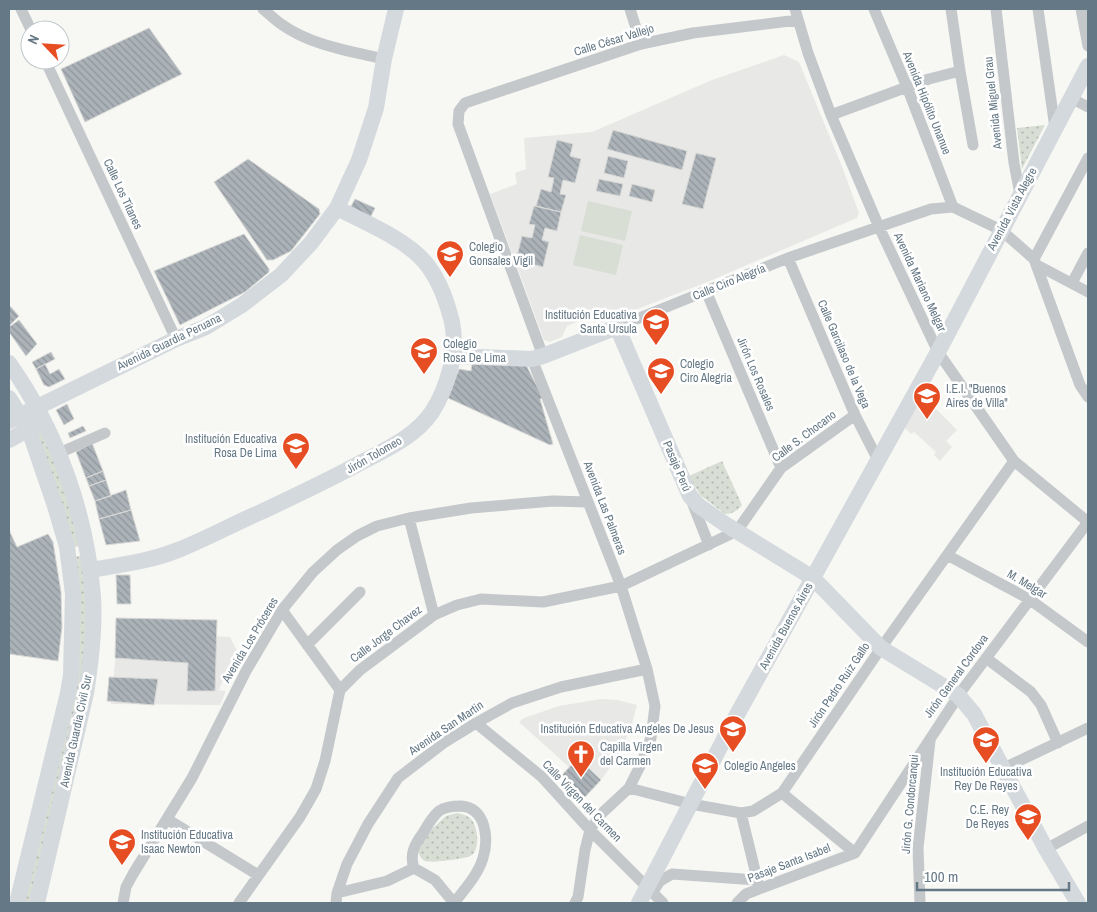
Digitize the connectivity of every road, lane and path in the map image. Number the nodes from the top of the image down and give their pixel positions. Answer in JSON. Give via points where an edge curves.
{"nodes":[{"id":1,"x":263,"y":9,"type":"edge"},
{"id":2,"x":396,"y":9,"type":"edge"},
{"id":3,"x":630,"y":9,"type":"edge"},
{"id":4,"x":874,"y":9,"type":"edge"},
{"id":5,"x":951,"y":9,"type":"edge"},
{"id":6,"x":996,"y":9,"type":"edge"},
{"id":7,"x":1038,"y":9,"type":"edge"},
{"id":8,"x":1081,"y":9,"type":"edge"},
{"id":9,"x":797,"y":15,"type":"edge"},
{"id":10,"x":641,"y":44,"type":"junction"},
{"id":11,"x":1088,"y":46,"type":"edge"},
{"id":12,"x":384,"y":58,"type":"junction"},
{"id":13,"x":1088,"y":66,"type":"edge"},
{"id":14,"x":50,"y":70,"type":"edge"},
{"id":15,"x":960,"y":71,"type":"junction"},
{"id":16,"x":907,"y":87,"type":"junction"},
{"id":17,"x":1071,"y":98,"type":"junction"},
{"id":18,"x":1088,"y":106,"type":"edge"},
{"id":19,"x":832,"y":116,"type":"junction"},
{"id":20,"x":458,"y":124,"type":"joint"},
{"id":21,"x":1055,"y":128,"type":"junction"},
{"id":22,"x":974,"y":145,"type":"dead end"},
{"id":23,"x":1088,"y":158,"type":"edge"},
{"id":24,"x":1020,"y":194,"type":"junction"},
{"id":25,"x":953,"y":207,"type":"junction"},
{"id":26,"x":337,"y":208,"type":"junction"},
{"id":27,"x":879,"y":227,"type":"junction"},
{"id":28,"x":1001,"y":230,"type":"junction"},
{"id":29,"x":1088,"y":253,"type":"edge"},
{"id":30,"x":788,"y":258,"type":"junction"},
{"id":31,"x":1036,"y":262,"type":"junction"},
{"id":32,"x":1072,"y":283,"type":"junction"},
{"id":33,"x":706,"y":291,"type":"junction"},
{"id":34,"x":1088,"y":292,"type":"edge"},
{"id":35,"x":617,"y":327,"type":"junction"},
{"id":36,"x":176,"y":339,"type":"junction"},
{"id":37,"x":938,"y":352,"type":"junction"},
{"id":38,"x":453,"y":356,"type":"junction"},
{"id":39,"x":537,"y":358,"type":"junction"},
{"id":40,"x":9,"y":363,"type":"edge"},
{"id":41,"x":1088,"y":397,"type":"edge"},
{"id":42,"x":9,"y":398,"type":"edge"},
{"id":43,"x":40,"y":414,"type":"junction"},
{"id":44,"x":856,"y":415,"type":"junction"},
{"id":45,"x":14,"y":418,"type":"edge"},
{"id":46,"x":29,"y":430,"type":"junction"},
{"id":47,"x":105,"y":432,"type":"dead end"},
{"id":48,"x":9,"y":440,"type":"edge"},
{"id":49,"x":58,"y":453,"type":"junction"},
{"id":50,"x":878,"y":460,"type":"junction"},
{"id":51,"x":1014,"y":461,"type":"junction"},
{"id":52,"x":781,"y":468,"type":"junction"},
{"id":53,"x":690,"y":496,"type":"junction"},
{"id":54,"x":588,"y":502,"type":"junction"},
{"id":55,"x":409,"y":518,"type":"junction"},
{"id":56,"x":1088,"y":522,"type":"edge"},
{"id":57,"x":737,"y":531,"type":"junction"},
{"id":58,"x":709,"y":545,"type":"junction"},
{"id":59,"x":947,"y":555,"type":"junction"},
{"id":60,"x":90,"y":570,"type":"junction"},
{"id":61,"x":813,"y":578,"type":"junction"},
{"id":62,"x":621,"y":586,"type":"junction"},
{"id":63,"x":360,"y":592,"type":"dead end"},
{"id":64,"x":1029,"y":600,"type":"junction"},
{"id":65,"x":282,"y":610,"type":"junction"},
{"id":66,"x":434,"y":615,"type":"junction"},
{"id":67,"x":1088,"y":642,"type":"edge"},
{"id":68,"x":307,"y":644,"type":"junction"},
{"id":69,"x":881,"y":648,"type":"junction"},
{"id":70,"x":986,"y":658,"type":"junction"},
{"id":71,"x":647,"y":669,"type":"junction"},
{"id":72,"x":340,"y":690,"type":"junction"},
{"id":73,"x":958,"y":695,"type":"junction"},
{"id":74,"x":476,"y":723,"type":"junction"},
{"id":75,"x":1088,"y":728,"type":"edge"},
{"id":76,"x":930,"y":737,"type":"junction"},
{"id":77,"x":1058,"y":743,"type":"junction"},
{"id":78,"x":1002,"y":768,"type":"junction"},
{"id":79,"x":629,"y":788,"type":"junction"},
{"id":80,"x":782,"y":793,"type":"junction"},
{"id":81,"x":691,"y":804,"type":"junction"},
{"id":82,"x":741,"y":813,"type":"junction"},
{"id":83,"x":167,"y":819,"type":"junction"},
{"id":84,"x":1088,"y":826,"type":"edge"},
{"id":85,"x":590,"y":830,"type":"junction"},
{"id":86,"x":1046,"y":849,"type":"junction"},
{"id":87,"x":855,"y":853,"type":"junction"},
{"id":88,"x":414,"y":868,"type":"junction"},
{"id":89,"x":258,"y":875,"type":"junction"},
{"id":90,"x":758,"y":884,"type":"junction"},
{"id":91,"x":646,"y":895,"type":"edge"},
{"id":92,"x":337,"y":898,"type":"edge"},
{"id":93,"x":17,"y":903,"type":"edge"},
{"id":94,"x":37,"y":903,"type":"edge"},
{"id":95,"x":122,"y":903,"type":"edge"},
{"id":96,"x":239,"y":903,"type":"edge"},
{"id":97,"x":454,"y":903,"type":"edge"},
{"id":98,"x":575,"y":903,"type":"edge"},
{"id":99,"x":663,"y":903,"type":"edge"},
{"id":100,"x":737,"y":903,"type":"edge"},
{"id":101,"x":920,"y":903,"type":"edge"},
{"id":102,"x":1078,"y":903,"type":"edge"}],
"edges":[{"from":1,"to":12,"type":"street","via":[[308,38]]},
{"from":2,"to":12,"type":"street","name":"Avenida Guardia Peruana"},
{"from":3,"to":10,"type":"street"},
{"from":4,"to":16,"type":"street","name":"Avenida Hipólito Unanue"},
{"from":5,"to":15,"type":"street"},
{"from":6,"to":24,"type":"street","name":"Avenida Miguel Grau"},
{"from":7,"to":21,"type":"street"},
{"from":8,"to":11,"type":"street"},
{"from":9,"to":10,"type":"street","name":"Calle César Vallejo"},
{"from":9,"to":19,"type":"street","name":"Avenida Mariano Melgar"},
{"from":10,"to":20,"type":"street","name":"Calle César Vallejo","via":[[465,103],[459,111]]},
{"from":12,"to":26,"type":"street","name":"Avenida Guardia Peruana","via":[[376,108],[360,160]]},
{"from":13,"to":17,"type":"street","name":"Avenida Vista Alegre"},
{"from":14,"to":36,"type":"street","name":"Calle Los Titanes"},
{"from":15,"to":16,"type":"street"},
{"from":15,"to":22,"type":"street"},
{"from":16,"to":19,"type":"street"},
{"from":16,"to":25,"type":"street","name":"Avenida Hipólito Unanue"},
{"from":17,"to":18,"type":"street"},
{"from":17,"to":21,"type":"street","name":"Avenida Vista Alegre"},
{"from":19,"to":27,"type":"street","name":"Avenida Mariano Melgar"},
{"from":20,"to":39,"type":"street","name":"Avenida Las Palmeras"},
{"from":21,"to":24,"type":"street","name":"Avenida Vista Alegre"},
{"from":23,"to":31,"type":"street"},
{"from":24,"to":28,"type":"street","name":"Avenida Vista Alegre"},
{"from":25,"to":27,"type":"street","name":"Calle Ciro Alegría","via":[[931,209]]},
{"from":25,"to":28,"type":"street"},
{"from":26,"to":36,"type":"street","name":"Avenida Guardia Peruana","via":[[281,275],[206,327]]},
{"from":26,"to":38,"type":"street","name":"Jirón Tolomeo","via":[[419,256],[435,277],[448,303],[453,328]]},
{"from":27,"to":30,"type":"street","name":"Calle Ciro Alegría"},
{"from":27,"to":37,"type":"street","name":"Avenida Mariano Melgar"},
{"from":28,"to":31,"type":"street"},
{"from":28,"to":37,"type":"street","name":"Avenida Vista Alegre"},
{"from":29,"to":32,"type":"street"},
{"from":30,"to":33,"type":"street","name":"Calle Ciro Alegría"},
{"from":30,"to":44,"type":"street","name":"Calle Garcilaso de la Vega"},
{"from":31,"to":32,"type":"street"},
{"from":31,"to":41,"type":"street","via":[[1080,385]]},
{"from":32,"to":34,"type":"street"},
{"from":33,"to":35,"type":"street","name":"Calle Ciro Alegría"},
{"from":33,"to":52,"type":"street","name":"Jirón Los Rosales"},
{"from":35,"to":39,"type":"street","name":"Calle Ciro Alegría"},
{"from":35,"to":53,"type":"street","name":"Pasaje Perú"},
{"from":36,"to":43,"type":"street","name":"Avenida Guardia Peruana","via":[[54,398]]},
{"from":37,"to":50,"type":"street","name":"Avenida Buenos Aires"},
{"from":37,"to":51,"type":"street","name":"Avenida Mariano Melgar"},
{"from":38,"to":39,"type":"street","name":"Calle Ciro Alegría"},
{"from":38,"to":60,"type":"street","name":"Jirón Tolomeo","via":[[445,385],[431,412],[394,446],[178,550]]},
{"from":39,"to":54,"type":"street","name":"Avenida Las Palmeras"},
{"from":40,"to":43,"type":"street","name":"Avenida Guardia Civil Sur"},
{"from":42,"to":45,"type":"street","name":"Avenida Guardia Civil Sur"},
{"from":43,"to":45,"type":"street"},
{"from":43,"to":46,"type":"street"},
{"from":43,"to":49,"type":"street","name":"Avenida Guardia Civil Sur"},
{"from":44,"to":50,"type":"street","name":"Calle Garcilaso de la Vega"},
{"from":44,"to":52,"type":"street","name":"Calle S. Chocano"},
{"from":45,"to":46,"type":"street","name":"Avenida Guardia Civil Sur"},
{"from":46,"to":48,"type":"street"},
{"from":46,"to":93,"type":"street","name":"Avenida Guardia Civil Sur","via":[[67,546],[73,594],[72,675]]},
{"from":47,"to":49,"type":"street"},
{"from":49,"to":60,"type":"street","name":"Avenida Guardia Civil Sur","via":[[70,483]]},
{"from":50,"to":61,"type":"street","name":"Avenida Buenos Aires"},
{"from":51,"to":56,"type":"street","name":"Avenida Mariano Melgar"},
{"from":51,"to":59,"type":"street","name":"Jirón Pedro Ruiz Gallo"},
{"from":52,"to":57,"type":"street","name":"Calle S. Chocano"},
{"from":53,"to":57,"type":"street","name":"Pasaje Perú","via":[[699,506]]},
{"from":53,"to":58,"type":"street"},
{"from":54,"to":55,"type":"street","name":"Avenida Los Próceres","via":[[553,501],[471,508]]},
{"from":54,"to":62,"type":"street","name":"Avenida Las Palmeras"},
{"from":55,"to":65,"type":"street","name":"Avenida Los Próceres","via":[[377,526],[350,540],[313,572]]},
{"from":55,"to":66,"type":"street"},
{"from":56,"to":64,"type":"street","name":"Jirón General Cordova"},
{"from":57,"to":58,"type":"street","name":"Calle Jorge Chavez"},
{"from":57,"to":61,"type":"street","name":"Pasaje Perú"},
{"from":58,"to":62,"type":"street","name":"Calle Jorge Chavez"},
{"from":59,"to":64,"type":"street","name":"M. Melgar"},
{"from":59,"to":69,"type":"street","name":"Jirón Pedro Ruiz Gallo"},
{"from":60,"to":94,"type":"street","name":"Avenida Guardia Civil Sur","via":[[93,599],[86,692]]},
{"from":61,"to":69,"type":"street","name":"Pasaje Perú"},
{"from":61,"to":81,"type":"street","name":"Avenida Buenos Aires"},
{"from":62,"to":66,"type":"street","name":"Calle Jorge Chavez","via":[[543,602],[480,599]]},
{"from":62,"to":71,"type":"street","name":"Avenida Las Palmeras"},
{"from":63,"to":68,"type":"street"},
{"from":64,"to":67,"type":"street","name":"M. Melgar"},
{"from":64,"to":70,"type":"street","name":"Jirón General Cordova"},
{"from":65,"to":68,"type":"street"},
{"from":65,"to":83,"type":"street","name":"Avenida Los Próceres"},
{"from":66,"to":72,"type":"street","name":"Calle Jorge Chavez","via":[[360,670]]},
{"from":68,"to":72,"type":"street"},
{"from":69,"to":73,"type":"street","name":"Pasaje Perú"},
{"from":69,"to":80,"type":"street","name":"Jirón Pedro Ruiz Gallo"},
{"from":70,"to":73,"type":"street","name":"Jirón General Cordova"},
{"from":70,"to":77,"type":"street","via":[[1031,692],[1041,705]]},
{"from":71,"to":74,"type":"street","name":"Avenida San Martin","via":[[561,687],[512,703]]},
{"from":71,"to":79,"type":"street","name":"Avenida Las Palmeras","via":[[655,706],[651,738]]},
{"from":72,"to":89,"type":"street","via":[[316,789]]},
{"from":73,"to":76,"type":"street","name":"Jirón General Cordova"},
{"from":73,"to":78,"type":"street","name":"Pasaje Perú","via":[[974,714]]},
{"from":74,"to":85,"type":"street","name":"Calle Virgen del Carmen","via":[[542,777]]},
{"from":74,"to":92,"type":"street","name":"Avenida San Martin","via":[[398,778],[347,864]]},
{"from":75,"to":77,"type":"street"},
{"from":76,"to":87,"type":"street","name":"Jirón General Cordova"},
{"from":76,"to":101,"type":"street","name":"Jirón G. Condorcanqui","via":[[918,848]]},
{"from":77,"to":78,"type":"street"},
{"from":78,"to":86,"type":"street","name":"Pasaje Perú"},
{"from":79,"to":81,"type":"street"},
{"from":79,"to":85,"type":"street","name":"Avenida Las Palmeras","via":[[601,814]]},
{"from":80,"to":82,"type":"street","name":"Jirón Pedro Ruiz Gallo","via":[[753,811]]},
{"from":80,"to":87,"type":"street"},
{"from":81,"to":82,"type":"street"},
{"from":81,"to":91,"type":"street","name":"Avenida Buenos Aires"},
{"from":82,"to":90,"type":"street"},
{"from":83,"to":89,"type":"street"},
{"from":83,"to":95,"type":"street","name":"Avenida Los Próceres","via":[[126,887]]},
{"from":84,"to":86,"type":"street"},
{"from":85,"to":91,"type":"street","name":"Calle Virgen del Carmen"},
{"from":85,"to":98,"type":"street"},
{"from":86,"to":102,"type":"street","name":"Pasaje Perú"},
{"from":87,"to":90,"type":"street","name":"Pasaje Santa Isabel"},
{"from":88,"to":92,"type":"street"},
{"from":88,"to":97,"type":"street","via":[[435,880]]},
{"from":88,"to":97,"type":"street","via":[[411,861],[414,845],[439,811],[454,806],[477,812],[482,819],[486,842],[483,859]]},
{"from":89,"to":96,"type":"street"},
{"from":90,"to":91,"type":"street","via":[[672,874]]},
{"from":90,"to":100,"type":"street","name":"Pasaje Santa Isabel"},
{"from":91,"to":99,"type":"street","name":"Calle Virgen del Carmen"}]}
